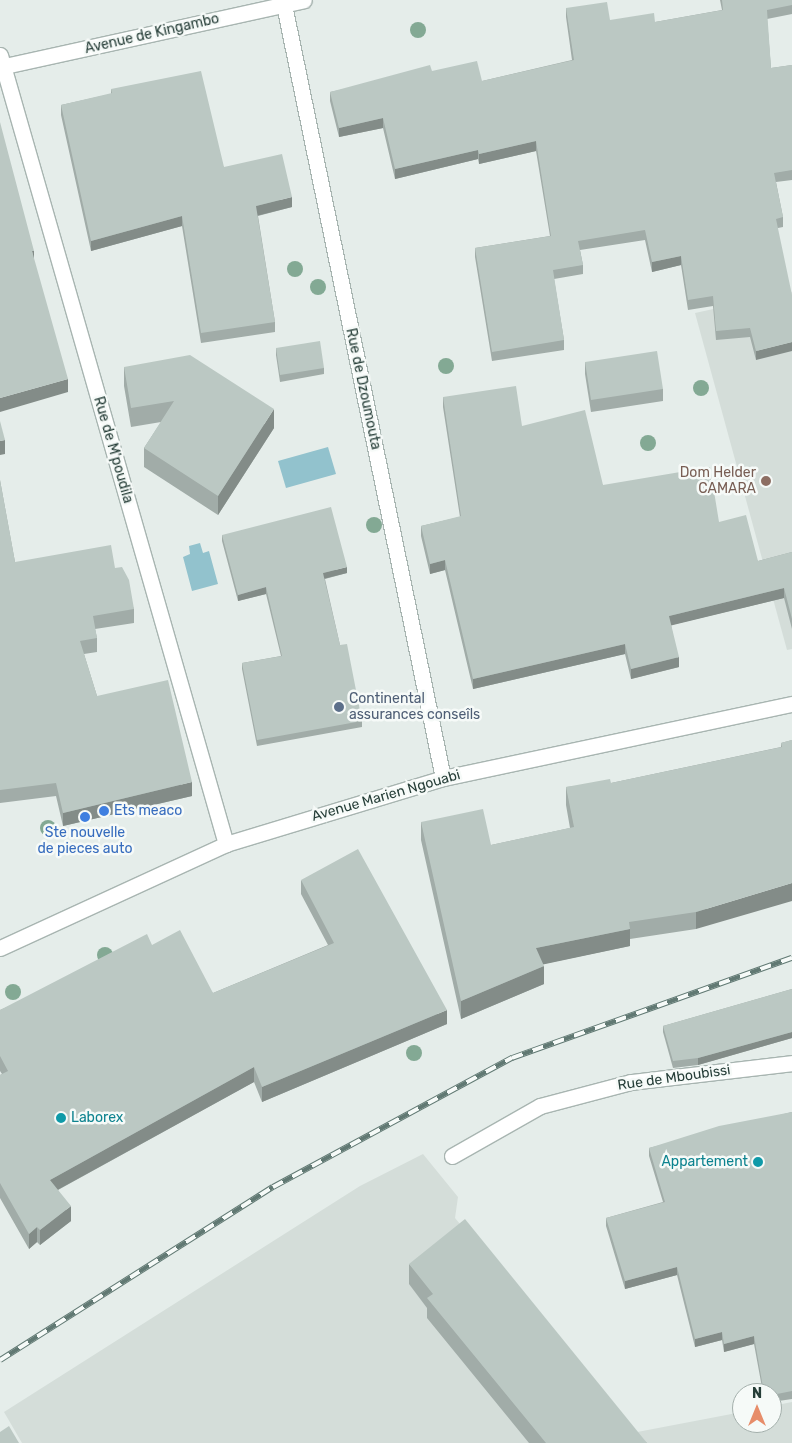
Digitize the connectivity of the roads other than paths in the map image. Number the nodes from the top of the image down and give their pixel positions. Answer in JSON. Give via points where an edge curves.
{"nodes":[{"id":1,"x":304,"y":0,"type":"edge"},
{"id":2,"x":284,"y":2,"type":"edge"},
{"id":3,"x":1,"y":63,"type":"edge"},
{"id":4,"x":792,"y":704,"type":"edge"},
{"id":5,"x":443,"y":778,"type":"junction"},
{"id":6,"x":226,"y":844,"type":"junction"},
{"id":7,"x":0,"y":948,"type":"edge"},
{"id":8,"x":792,"y":1063,"type":"edge"},
{"id":9,"x":452,"y":1156,"type":"dead end"}],
"edges":[{"from":1,"to":2,"type":"street","name":"Avenue de Kingambo"},
{"from":2,"to":3,"type":"street","name":"Avenue de Kingambo"},
{"from":2,"to":5,"type":"street","name":"Rue de Dzoumouta"},
{"from":3,"to":6,"type":"street","name":"Rue de M'poudila"},
{"from":4,"to":5,"type":"street","name":"Avenue Marien Ngouabi"},
{"from":5,"to":6,"type":"street","name":"Avenue Marien Ngouabi"},
{"from":6,"to":7,"type":"street","name":"Avenue Marien Ngouabi"},
{"from":8,"to":9,"type":"street","name":"Rue de Mboubissi","via":[[631,1082],[540,1106]]}]}
